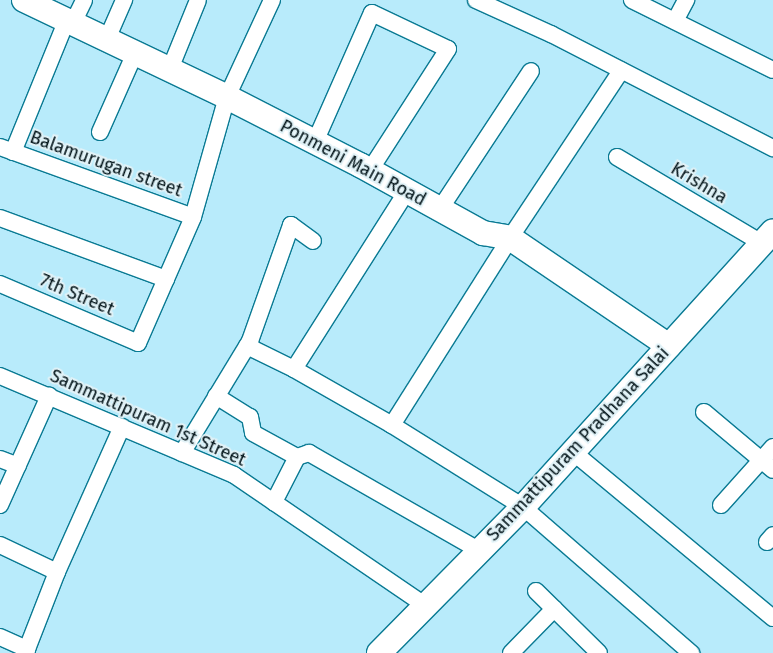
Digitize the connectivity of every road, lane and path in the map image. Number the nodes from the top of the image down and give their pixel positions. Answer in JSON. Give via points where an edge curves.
{"nodes":[{"id":1,"x":24,"y":0,"type":"edge"},
{"id":2,"x":84,"y":0,"type":"edge"},
{"id":3,"x":124,"y":0,"type":"edge"},
{"id":4,"x":198,"y":0,"type":"edge"},
{"id":5,"x":272,"y":0,"type":"edge"},
{"id":6,"x":476,"y":0,"type":"edge"},
{"id":7,"x":632,"y":0,"type":"edge"},
{"id":8,"x":686,"y":0,"type":"edge"},
{"id":9,"x":675,"y":21,"type":"junction"},
{"id":10,"x":70,"y":22,"type":"junction"},
{"id":11,"x":107,"y":39,"type":"junction"},
{"id":12,"x":135,"y":53,"type":"junction"},
{"id":13,"x":170,"y":69,"type":"junction"},
{"id":14,"x":773,"y":70,"type":"edge"},
{"id":15,"x":531,"y":71,"type":"dead end"},
{"id":16,"x":622,"y":71,"type":"junction"},
{"id":17,"x":227,"y":96,"type":"junction"},
{"id":18,"x":100,"y":132,"type":"dead end"},
{"id":19,"x":315,"y":142,"type":"junction"},
{"id":20,"x":773,"y":148,"type":"edge"},
{"id":21,"x":7,"y":149,"type":"edge"},
{"id":22,"x":617,"y":157,"type":"dead end"},
{"id":23,"x":370,"y":170,"type":"junction"},
{"id":24,"x":406,"y":191,"type":"junction"},
{"id":25,"x":440,"y":209,"type":"junction"},
{"id":26,"x":192,"y":217,"type":"junction"},
{"id":27,"x":0,"y":218,"type":"edge"},
{"id":28,"x":767,"y":237,"type":"edge"},
{"id":29,"x":510,"y":238,"type":"junction"},
{"id":30,"x":313,"y":241,"type":"dead end"},
{"id":31,"x":166,"y":279,"type":"junction"},
{"id":32,"x":0,"y":284,"type":"edge"},
{"id":33,"x":138,"y":343,"type":"joint"},
{"id":34,"x":247,"y":346,"type":"junction"},
{"id":35,"x":669,"y":346,"type":"junction"},
{"id":36,"x":294,"y":369,"type":"junction"},
{"id":37,"x":0,"y":376,"type":"edge"},
{"id":38,"x":49,"y":396,"type":"junction"},
{"id":39,"x":216,"y":396,"type":"junction"},
{"id":40,"x":704,"y":412,"type":"dead end"},
{"id":41,"x":392,"y":425,"type":"junction"},
{"id":42,"x":122,"y":427,"type":"junction"},
{"id":43,"x":773,"y":447,"type":"edge"},
{"id":44,"x":573,"y":452,"type":"junction"},
{"id":45,"x":182,"y":453,"type":"junction"},
{"id":46,"x":297,"y":458,"type":"junction"},
{"id":47,"x":0,"y":459,"type":"edge"},
{"id":48,"x":767,"y":465,"type":"edge"},
{"id":49,"x":18,"y":466,"type":"junction"},
{"id":50,"x":274,"y":502,"type":"junction"},
{"id":51,"x":720,"y":504,"type":"dead end"},
{"id":52,"x":0,"y":505,"type":"edge"},
{"id":53,"x":523,"y":507,"type":"junction"},
{"id":54,"x":0,"y":545,"type":"edge"},
{"id":55,"x":480,"y":551,"type":"junction"},
{"id":56,"x":57,"y":572,"type":"junction"},
{"id":57,"x":536,"y":591,"type":"dead end"},
{"id":58,"x":426,"y":606,"type":"junction"},
{"id":59,"x":554,"y":609,"type":"junction"},
{"id":60,"x":773,"y":618,"type":"edge"},
{"id":61,"x":0,"y":638,"type":"edge"},
{"id":62,"x":379,"y":653,"type":"edge"},
{"id":63,"x":511,"y":653,"type":"edge"},
{"id":64,"x":599,"y":653,"type":"edge"},
{"id":65,"x":690,"y":653,"type":"edge"}],
"edges":[{"from":1,"to":10,"type":"street","name":"Ponmeni Main Road"},
{"from":2,"to":10,"type":"street"},
{"from":3,"to":11,"type":"street"},
{"from":4,"to":13,"type":"street"},
{"from":5,"to":17,"type":"street","name":"Balamurugan street"},
{"from":6,"to":16,"type":"street"},
{"from":7,"to":9,"type":"street"},
{"from":8,"to":9,"type":"street"},
{"from":9,"to":14,"type":"street"},
{"from":10,"to":11,"type":"street","name":"Ponmeni Main Road"},
{"from":10,"to":21,"type":"street"},
{"from":11,"to":12,"type":"street","name":"Ponmeni Main Road"},
{"from":12,"to":13,"type":"street","name":"Ponmeni Main Road"},
{"from":12,"to":18,"type":"street"},
{"from":13,"to":17,"type":"street","name":"Ponmeni Main Road"},
{"from":15,"to":25,"type":"street"},
{"from":16,"to":20,"type":"street"},
{"from":16,"to":29,"type":"street"},
{"from":17,"to":19,"type":"street","name":"Ponmeni Main Road"},
{"from":17,"to":26,"type":"street","name":"Balamurugan street"},
{"from":19,"to":23,"type":"street","name":"Ponmeni Main Road"},
{"from":19,"to":23,"type":"street","via":[[372,13],[448,49]]},
{"from":21,"to":26,"type":"street","name":"Balamurugan street"},
{"from":22,"to":28,"type":"street","name":"Krishna"},
{"from":23,"to":24,"type":"street","name":"Ponmeni Main Road"},
{"from":24,"to":25,"type":"street","name":"Ponmeni Main Road"},
{"from":24,"to":36,"type":"street"},
{"from":25,"to":29,"type":"street","name":"Ponmeni Main Road","via":[[483,233]]},
{"from":26,"to":31,"type":"street","name":"Balamurugan street"},
{"from":27,"to":31,"type":"street"},
{"from":28,"to":35,"type":"street","name":"Sammattipuram Pradhana Salai"},
{"from":29,"to":35,"type":"street","name":"Ponmeni Main Road"},
{"from":29,"to":41,"type":"street"},
{"from":30,"to":34,"type":"street","via":[[291,225]]},
{"from":31,"to":33,"type":"street","name":"Balamurugan street"},
{"from":32,"to":33,"type":"street","name":"7th Street"},
{"from":34,"to":36,"type":"street"},
{"from":34,"to":39,"type":"street"},
{"from":35,"to":44,"type":"street","name":"Sammattipuram Pradhana Salai"},
{"from":36,"to":41,"type":"street"},
{"from":37,"to":38,"type":"street","name":"Sammattipuram 1st Street"},
{"from":38,"to":42,"type":"street","name":"Sammattipuram 1st Street"},
{"from":38,"to":49,"type":"street"},
{"from":39,"to":45,"type":"street"},
{"from":39,"to":46,"type":"street","via":[[250,417],[253,433]]},
{"from":40,"to":48,"type":"street"},
{"from":41,"to":53,"type":"street"},
{"from":42,"to":45,"type":"street","name":"Sammattipuram 1st Street"},
{"from":42,"to":56,"type":"street"},
{"from":43,"to":48,"type":"street"},
{"from":44,"to":53,"type":"street","name":"Sammattipuram Pradhana Salai"},
{"from":44,"to":60,"type":"street"},
{"from":45,"to":50,"type":"street","name":"Sammattipuram 1st Street","via":[[234,475]]},
{"from":46,"to":50,"type":"street"},
{"from":46,"to":55,"type":"street","via":[[309,454]]},
{"from":47,"to":49,"type":"street"},
{"from":48,"to":51,"type":"street"},
{"from":49,"to":52,"type":"street"},
{"from":50,"to":58,"type":"street","name":"Sammattipuram 1st Street"},
{"from":53,"to":55,"type":"street","name":"Sammattipuram Pradhana Salai"},
{"from":53,"to":65,"type":"street"},
{"from":54,"to":56,"type":"street"},
{"from":55,"to":58,"type":"street","name":"Sammattipuram Pradhana Salai"},
{"from":56,"to":61,"type":"street","via":[[27,650]]},
{"from":57,"to":59,"type":"street"},
{"from":58,"to":62,"type":"street","name":"Sammattipuram Pradhana Salai"},
{"from":59,"to":63,"type":"street"},
{"from":59,"to":64,"type":"street"}]}
